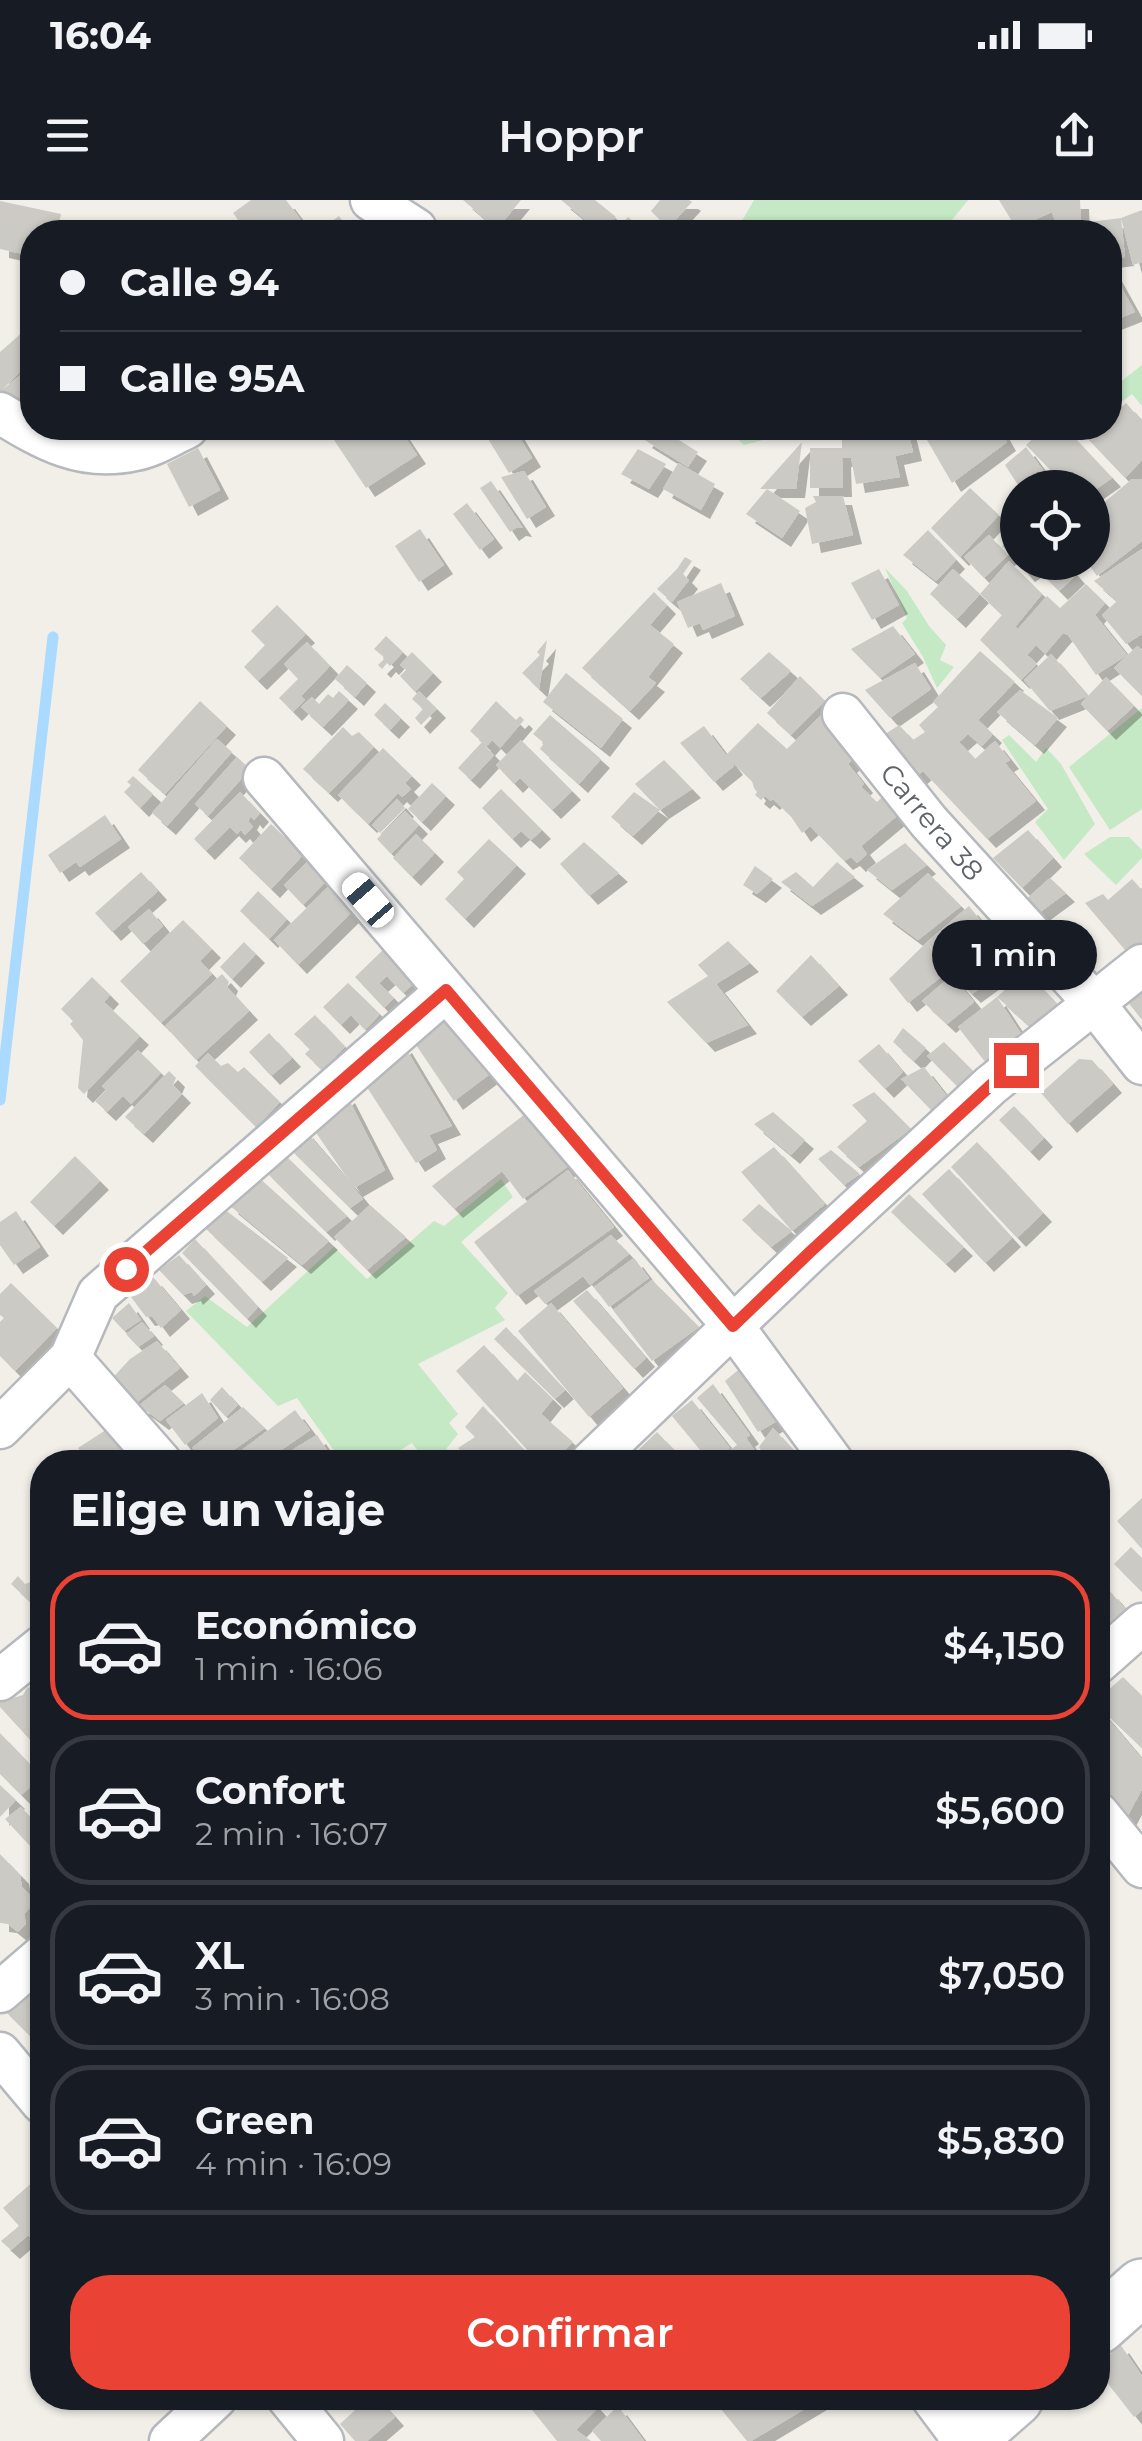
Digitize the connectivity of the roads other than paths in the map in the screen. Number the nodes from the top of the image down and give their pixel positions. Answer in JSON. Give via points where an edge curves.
{"nodes":[{"id":1,"x":370,"y":200,"type":"edge"},
{"id":2,"x":421,"y":220,"type":"edge"},
{"id":3,"x":48,"y":440,"type":"edge"},
{"id":4,"x":160,"y":440,"type":"edge"},
{"id":5,"x":843,"y":714,"type":"dead end"},
{"id":6,"x":264,"y":778,"type":"dead end"},
{"id":7,"x":1142,"y":965,"type":"edge"},
{"id":8,"x":446,"y":990,"type":"junction"},
{"id":9,"x":1094,"y":1004,"type":"junction"},
{"id":10,"x":1142,"y":1064,"type":"edge"},
{"id":11,"x":733,"y":1326,"type":"junction"},
{"id":12,"x":70,"y":1358,"type":"junction"},
{"id":13,"x":0,"y":1428,"type":"edge"},
{"id":14,"x":150,"y":1450,"type":"edge"},
{"id":15,"x":604,"y":1450,"type":"edge"},
{"id":16,"x":824,"y":1450,"type":"edge"},
{"id":17,"x":1142,"y":1624,"type":"edge"},
{"id":18,"x":1110,"y":1652,"type":"edge"},
{"id":19,"x":30,"y":1656,"type":"edge"},
{"id":20,"x":0,"y":1680,"type":"edge"},
{"id":21,"x":1110,"y":1828,"type":"edge"},
{"id":22,"x":1142,"y":1867,"type":"edge"},
{"id":23,"x":30,"y":1966,"type":"edge"},
{"id":24,"x":0,"y":1992,"type":"edge"},
{"id":25,"x":0,"y":2053,"type":"edge"},
{"id":26,"x":30,"y":2089,"type":"edge"},
{"id":27,"x":1142,"y":2287,"type":"edge"},
{"id":28,"x":1110,"y":2315,"type":"edge"},
{"id":29,"x":203,"y":2410,"type":"edge"},
{"id":30,"x":298,"y":2410,"type":"edge"},
{"id":31,"x":941,"y":2410,"type":"edge"},
{"id":32,"x":1001,"y":2410,"type":"edge"},
{"id":33,"x":170,"y":2441,"type":"edge"},
{"id":34,"x":323,"y":2441,"type":"edge"},
{"id":35,"x":965,"y":2441,"type":"edge"}],
"edges":[{"from":1,"to":2,"type":"street"},
{"from":3,"to":4,"type":"street","via":[[86,453],[137,450]]},
{"from":5,"to":9,"type":"street","name":"Carrera 38","via":[[929,822]]},
{"from":6,"to":8,"type":"street"},
{"from":7,"to":9,"type":"street"},
{"from":8,"to":11,"type":"street"},
{"from":8,"to":12,"type":"street","via":[[98,1294]]},
{"from":9,"to":10,"type":"street","name":"Carrera 38"},
{"from":9,"to":11,"type":"street","via":[[991,1085]]},
{"from":11,"to":15,"type":"street"},
{"from":11,"to":16,"type":"street"},
{"from":12,"to":13,"type":"street"},
{"from":12,"to":14,"type":"street"},
{"from":17,"to":18,"type":"street"},
{"from":19,"to":20,"type":"street"},
{"from":21,"to":22,"type":"street"},
{"from":23,"to":24,"type":"street"},
{"from":25,"to":26,"type":"street"},
{"from":27,"to":28,"type":"street"},
{"from":29,"to":33,"type":"street"},
{"from":30,"to":34,"type":"street"},
{"from":31,"to":35,"type":"street"},
{"from":32,"to":35,"type":"street"}]}
